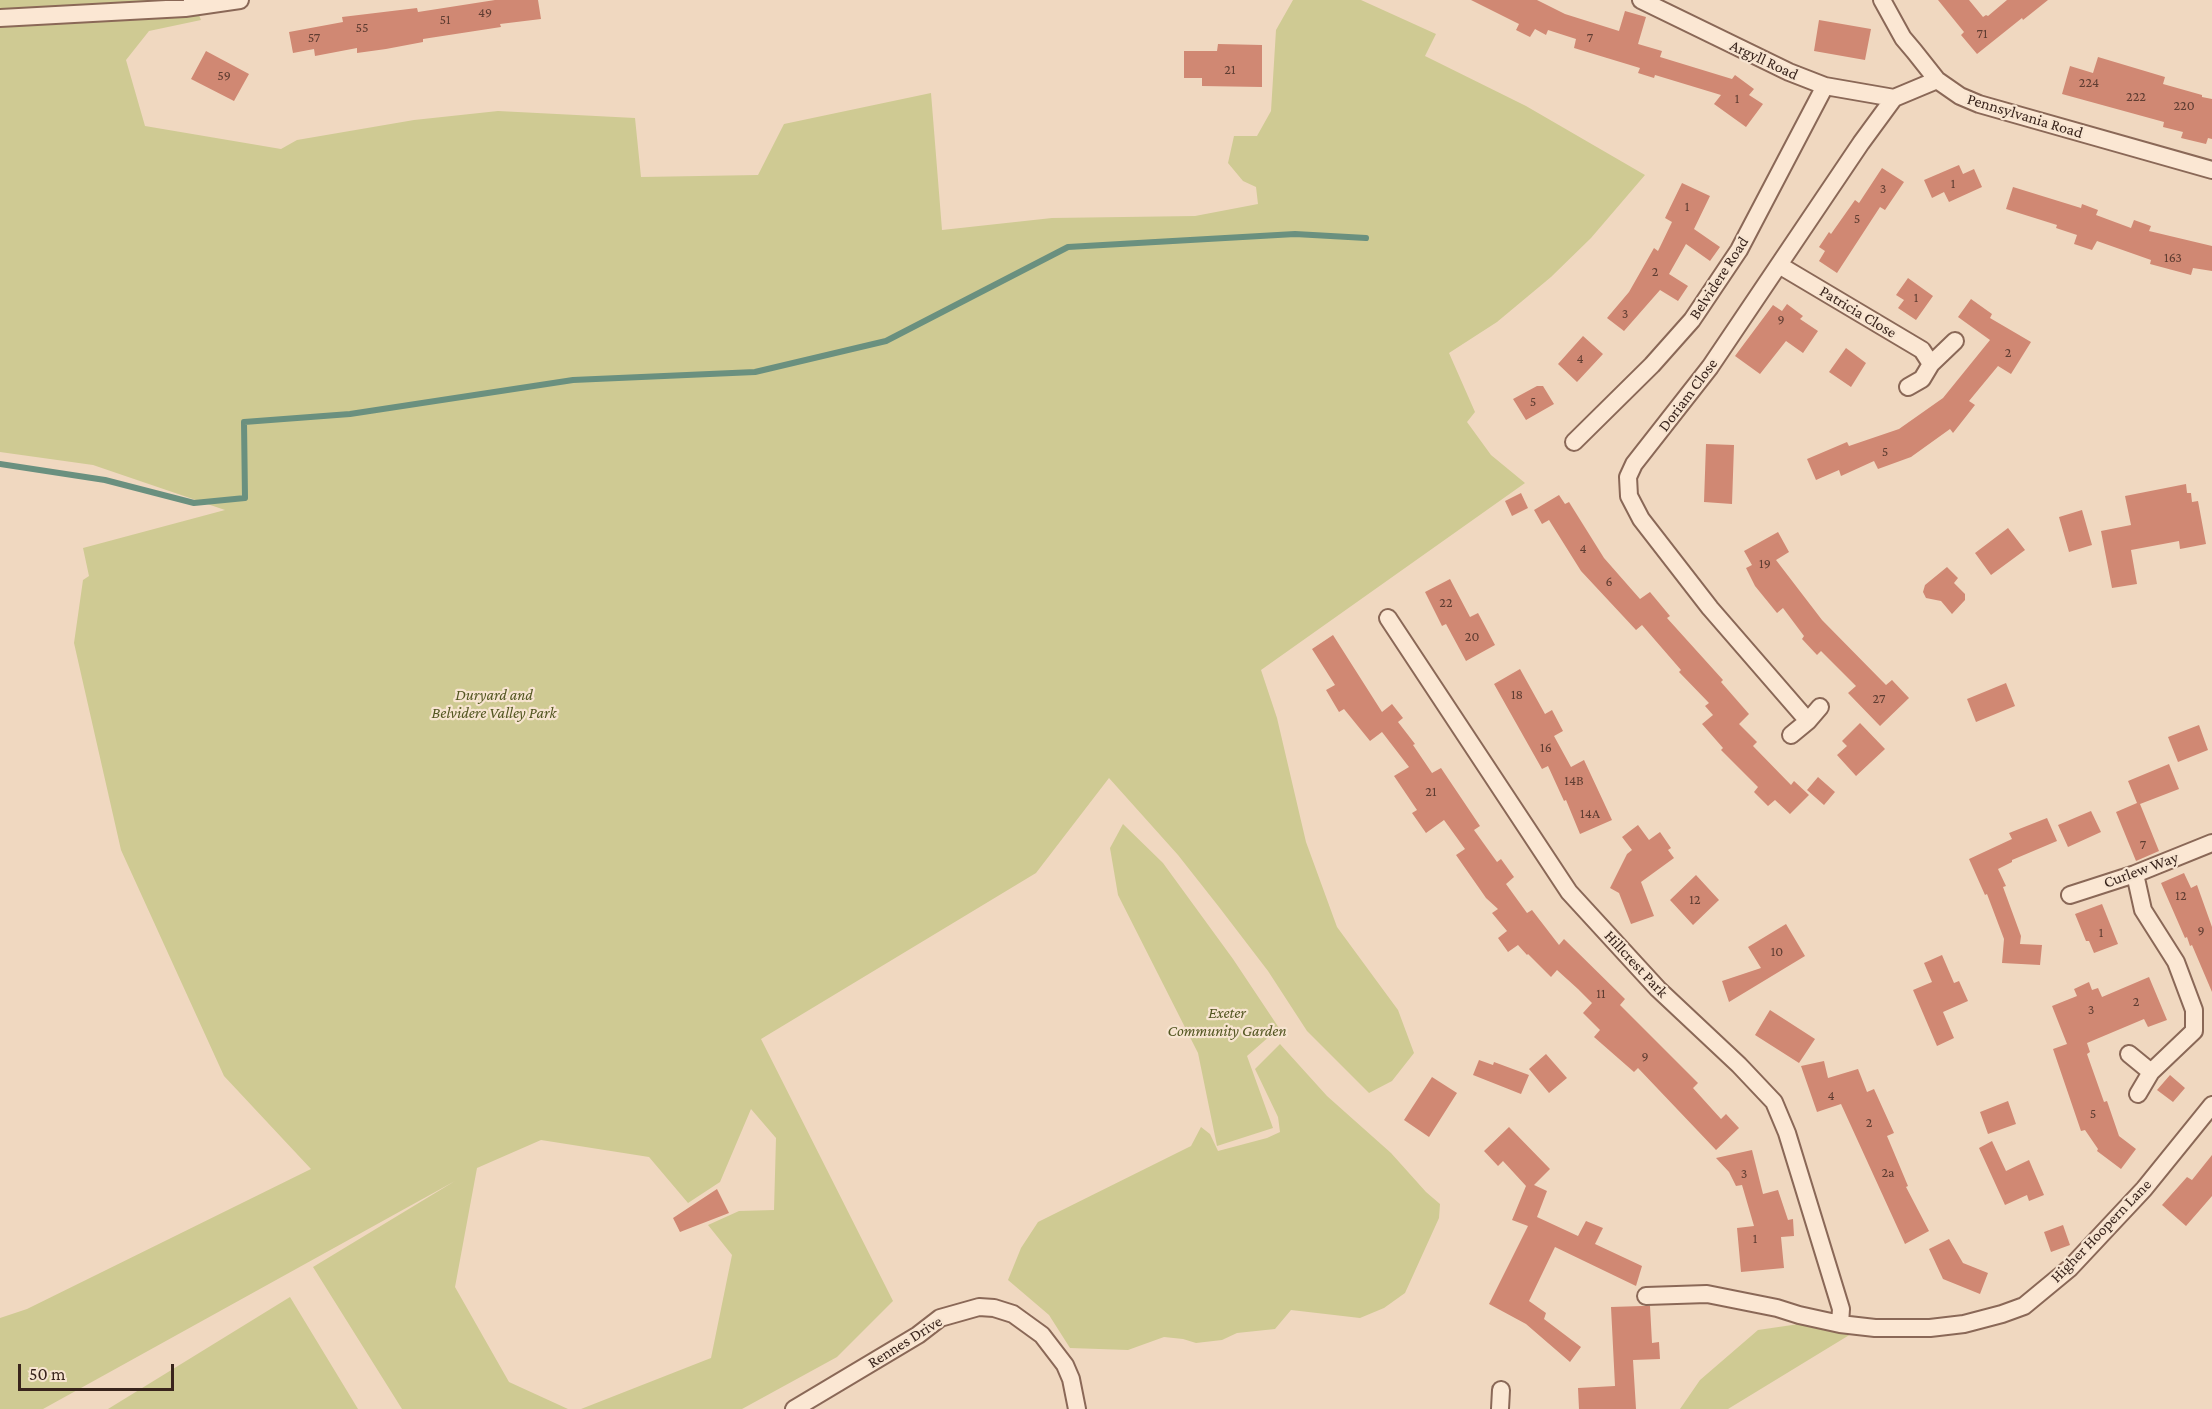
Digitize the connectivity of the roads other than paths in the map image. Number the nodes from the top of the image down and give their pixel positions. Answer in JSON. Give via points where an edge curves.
{"nodes":[{"id":1,"x":240,"y":0,"type":"edge"},
{"id":2,"x":1641,"y":0,"type":"edge"},
{"id":3,"x":1882,"y":0,"type":"edge"},
{"id":4,"x":0,"y":18,"type":"edge"},
{"id":5,"x":1937,"y":80,"type":"junction"},
{"id":6,"x":1825,"y":86,"type":"junction"},
{"id":7,"x":1894,"y":98,"type":"junction"},
{"id":8,"x":2212,"y":170,"type":"edge"},
{"id":9,"x":1779,"y":265,"type":"junction"},
{"id":10,"x":1955,"y":340,"type":"dead end"},
{"id":11,"x":1931,"y":364,"type":"junction"},
{"id":12,"x":1908,"y":387,"type":"dead end"},
{"id":13,"x":1574,"y":442,"type":"dead end"},
{"id":14,"x":1388,"y":618,"type":"dead end"},
{"id":15,"x":1820,"y":707,"type":"dead end"},
{"id":16,"x":1808,"y":721,"type":"junction"},
{"id":17,"x":1791,"y":735,"type":"dead end"},
{"id":18,"x":2212,"y":843,"type":"edge"},
{"id":19,"x":2135,"y":874,"type":"junction"},
{"id":20,"x":2070,"y":895,"type":"dead end"},
{"id":21,"x":2129,"y":1054,"type":"dead end"},
{"id":22,"x":2151,"y":1072,"type":"junction"},
{"id":23,"x":2138,"y":1094,"type":"dead end"},
{"id":24,"x":2212,"y":1105,"type":"edge"},
{"id":25,"x":1646,"y":1296,"type":"dead end"},
{"id":26,"x":1840,"y":1324,"type":"junction"},
{"id":27,"x":1502,"y":1390,"type":"dead end"},
{"id":28,"x":794,"y":1409,"type":"edge"},
{"id":29,"x":1077,"y":1409,"type":"edge"},
{"id":30,"x":1500,"y":1409,"type":"edge"}],
"edges":[{"from":1,"to":4,"type":"street","via":[[185,8]]},
{"from":2,"to":6,"type":"street","name":"Argyll Road","via":[[1779,68]]},
{"from":3,"to":5,"type":"street","name":"Pennsylvania Road","via":[[1903,38]]},
{"from":5,"to":7,"type":"street"},
{"from":5,"to":8,"type":"street","name":"Pennsylvania Road","via":[[1978,104]]},
{"from":6,"to":7,"type":"street","name":"Argyll Road"},
{"from":6,"to":13,"type":"street","name":"Belvidere Road","via":[[1739,250],[1692,320]]},
{"from":7,"to":9,"type":"street","name":"Doriam Close"},
{"from":9,"to":11,"type":"street","name":"Patricia Close","via":[[1922,350]]},
{"from":9,"to":16,"type":"street","name":"Doriam Close","via":[[1710,367],[1634,464],[1628,487],[1641,519],[1710,608]]},
{"from":10,"to":11,"type":"street"},
{"from":11,"to":12,"type":"street","via":[[1922,379]]},
{"from":14,"to":26,"type":"street","name":"Hillcrest Park","via":[[1569,892],[1658,989],[1774,1102],[1840,1309]]},
{"from":15,"to":16,"type":"street"},
{"from":16,"to":17,"type":"street"},
{"from":18,"to":19,"type":"street","name":"Curlew Way"},
{"from":19,"to":20,"type":"street","name":"Curlew Way"},
{"from":19,"to":22,"type":"street","via":[[2143,910],[2176,962],[2194,1010],[2194,1031]]},
{"from":21,"to":22,"type":"street"},
{"from":22,"to":23,"type":"street"},
{"from":24,"to":26,"type":"street","name":"Higher Hoopern Lane","via":[[2144,1189],[2070,1268],[2024,1306],[1964,1324],[1930,1328]]},
{"from":25,"to":26,"type":"street","name":"Higher Hoopern Lane","via":[[1707,1294]]},
{"from":27,"to":30,"type":"street"},
{"from":28,"to":29,"type":"street","name":"Rennes Drive","via":[[940,1318],[979,1307],[1012,1314],[1042,1335],[1065,1365]]}]}
